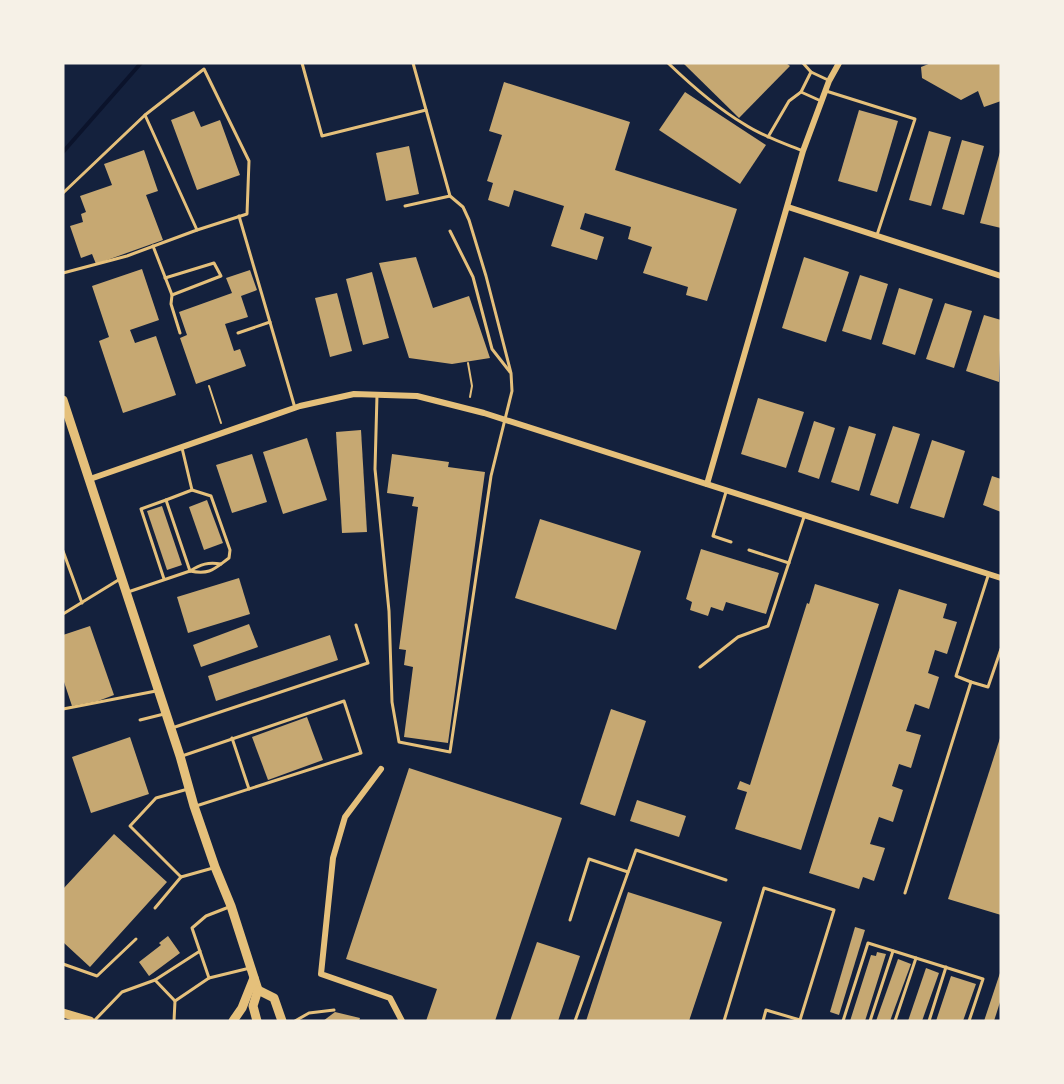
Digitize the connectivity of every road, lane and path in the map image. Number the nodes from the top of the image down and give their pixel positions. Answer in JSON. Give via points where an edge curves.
{"nodes":[{"id":1,"x":302,"y":63,"type":"edge"},
{"id":2,"x":413,"y":63,"type":"edge"},
{"id":3,"x":668,"y":63,"type":"edge"},
{"id":4,"x":803,"y":63,"type":"edge"},
{"id":5,"x":839,"y":63,"type":"edge"},
{"id":6,"x":811,"y":72,"type":"junction"},
{"id":7,"x":829,"y":81,"type":"junction"},
{"id":8,"x":826,"y":91,"type":"junction"},
{"id":9,"x":801,"y":92,"type":"junction"},
{"id":10,"x":822,"y":101,"type":"junction"},
{"id":11,"x":426,"y":110,"type":"junction"},
{"id":12,"x":144,"y":115,"type":"junction"},
{"id":13,"x":768,"y":137,"type":"junction"},
{"id":14,"x":803,"y":151,"type":"junction"},
{"id":15,"x":63,"y":193,"type":"edge"},
{"id":16,"x":450,"y":196,"type":"junction"},
{"id":17,"x":405,"y":206,"type":"dead end"},
{"id":18,"x":788,"y":207,"type":"junction"},
{"id":19,"x":239,"y":216,"type":"junction"},
{"id":20,"x":197,"y":230,"type":"junction"},
{"id":21,"x":450,"y":231,"type":"dead end"},
{"id":22,"x":877,"y":236,"type":"junction"},
{"id":23,"x":153,"y":246,"type":"junction"},
{"id":24,"x":63,"y":273,"type":"edge"},
{"id":25,"x":1001,"y":276,"type":"edge"},
{"id":26,"x":165,"y":278,"type":"junction"},
{"id":27,"x":171,"y":295,"type":"junction"},
{"id":28,"x":270,"y":322,"type":"junction"},
{"id":29,"x":180,"y":333,"type":"dead end"},
{"id":30,"x":238,"y":333,"type":"dead end"},
{"id":31,"x":468,"y":363,"type":"dead end"},
{"id":32,"x":512,"y":373,"type":"junction"},
{"id":33,"x":209,"y":386,"type":"dead end"},
{"id":34,"x":377,"y":395,"type":"junction"},
{"id":35,"x":470,"y":397,"type":"dead end"},
{"id":36,"x":63,"y":400,"type":"edge"},
{"id":37,"x":295,"y":408,"type":"junction"},
{"id":38,"x":507,"y":420,"type":"junction"},
{"id":39,"x":224,"y":432,"type":"junction"},
{"id":40,"x":182,"y":447,"type":"junction"},
{"id":41,"x":90,"y":479,"type":"junction"},
{"id":42,"x":707,"y":484,"type":"junction"},
{"id":43,"x":192,"y":490,"type":"junction"},
{"id":44,"x":727,"y":490,"type":"junction"},
{"id":45,"x":166,"y":500,"type":"junction"},
{"id":46,"x":804,"y":515,"type":"junction"},
{"id":47,"x":172,"y":519,"type":"junction"},
{"id":48,"x":167,"y":521,"type":"dead end"},
{"id":49,"x":152,"y":526,"type":"dead end"},
{"id":50,"x":147,"y":527,"type":"junction"},
{"id":51,"x":177,"y":533,"type":"junction"},
{"id":52,"x":171,"y":536,"type":"dead end"},
{"id":53,"x":157,"y":541,"type":"dead end"},
{"id":54,"x":731,"y":542,"type":"dead end"},
{"id":55,"x":152,"y":543,"type":"junction"},
{"id":56,"x":182,"y":548,"type":"junction"},
{"id":57,"x":177,"y":550,"type":"dead end"},
{"id":58,"x":749,"y":550,"type":"dead end"},
{"id":59,"x":63,"y":551,"type":"edge"},
{"id":60,"x":162,"y":555,"type":"dead end"},
{"id":61,"x":157,"y":558,"type":"junction"},
{"id":62,"x":789,"y":563,"type":"junction"},
{"id":63,"x":221,"y":564,"type":"junction"},
{"id":64,"x":190,"y":571,"type":"junction"},
{"id":65,"x":988,"y":574,"type":"junction"},
{"id":66,"x":122,"y":578,"type":"junction"},
{"id":67,"x":1001,"y":578,"type":"edge"},
{"id":68,"x":164,"y":580,"type":"junction"},
{"id":69,"x":126,"y":593,"type":"junction"},
{"id":70,"x":82,"y":603,"type":"junction"},
{"id":71,"x":63,"y":614,"type":"edge"},
{"id":72,"x":356,"y":625,"type":"dead end"},
{"id":73,"x":1001,"y":649,"type":"edge"},
{"id":74,"x":699,"y":667,"type":"dead end"},
{"id":75,"x":971,"y":682,"type":"junction"},
{"id":76,"x":158,"y":691,"type":"junction"},
{"id":77,"x":63,"y":709,"type":"edge"},
{"id":78,"x":165,"y":713,"type":"junction"},
{"id":79,"x":140,"y":720,"type":"dead end"},
{"id":80,"x":170,"y":729,"type":"junction"},
{"id":81,"x":232,"y":738,"type":"junction"},
{"id":82,"x":180,"y":756,"type":"junction"},
{"id":83,"x":381,"y":769,"type":"dead end"},
{"id":84,"x":189,"y":788,"type":"junction"},
{"id":85,"x":249,"y":789,"type":"junction"},
{"id":86,"x":194,"y":806,"type":"junction"},
{"id":87,"x":215,"y":867,"type":"junction"},
{"id":88,"x":628,"y":872,"type":"junction"},
{"id":89,"x":181,"y":877,"type":"junction"},
{"id":90,"x":726,"y":880,"type":"dead end"},
{"id":91,"x":905,"y":892,"type":"dead end"},
{"id":92,"x":231,"y":906,"type":"junction"},
{"id":93,"x":155,"y":908,"type":"dead end"},
{"id":94,"x":570,"y":920,"type":"dead end"},
{"id":95,"x":136,"y":939,"type":"dead end"},
{"id":96,"x":200,"y":951,"type":"junction"},
{"id":97,"x":893,"y":951,"type":"junction"},
{"id":98,"x":916,"y":958,"type":"junction"},
{"id":99,"x":63,"y":964,"type":"edge"},
{"id":100,"x":250,"y":968,"type":"junction"},
{"id":101,"x":946,"y":968,"type":"junction"},
{"id":102,"x":209,"y":978,"type":"junction"},
{"id":103,"x":254,"y":978,"type":"junction"},
{"id":104,"x":155,"y":980,"type":"junction"},
{"id":105,"x":258,"y":990,"type":"junction"},
{"id":106,"x":175,"y":1001,"type":"junction"},
{"id":107,"x":334,"y":1010,"type":"dead end"},
{"id":108,"x":69,"y":1016,"type":"edge"},
{"id":109,"x":305,"y":1016,"type":"junction"},
{"id":110,"x":92,"y":1021,"type":"edge"},
{"id":111,"x":174,"y":1021,"type":"edge"},
{"id":112,"x":234,"y":1021,"type":"edge"},
{"id":113,"x":257,"y":1021,"type":"edge"},
{"id":114,"x":282,"y":1021,"type":"edge"},
{"id":115,"x":295,"y":1021,"type":"edge"},
{"id":116,"x":308,"y":1021,"type":"edge"},
{"id":117,"x":402,"y":1021,"type":"edge"},
{"id":118,"x":575,"y":1021,"type":"edge"},
{"id":119,"x":724,"y":1021,"type":"edge"},
{"id":120,"x":763,"y":1021,"type":"edge"},
{"id":121,"x":843,"y":1021,"type":"edge"},
{"id":122,"x":870,"y":1021,"type":"edge"},
{"id":123,"x":895,"y":1021,"type":"edge"},
{"id":124,"x":929,"y":1021,"type":"edge"},
{"id":125,"x":969,"y":1021,"type":"edge"}],
"edges":[{"from":1,"to":11,"type":"lane","via":[[322,136]]},
{"from":2,"to":11,"type":"lane"},
{"from":3,"to":13,"type":"lane","via":[[743,124]]},
{"from":4,"to":6,"type":"lane"},
{"from":5,"to":7,"type":"street"},
{"from":6,"to":7,"type":"lane"},
{"from":6,"to":9,"type":"lane"},
{"from":7,"to":8,"type":"street"},
{"from":8,"to":10,"type":"street"},
{"from":8,"to":22,"type":"lane","via":[[915,119]]},
{"from":9,"to":10,"type":"lane"},
{"from":9,"to":13,"type":"lane","via":[[789,101]]},
{"from":10,"to":14,"type":"street"},
{"from":11,"to":16,"type":"lane"},
{"from":12,"to":15,"type":"lane"},
{"from":12,"to":19,"type":"lane","via":[[204,69],[249,161],[247,214]]},
{"from":12,"to":20,"type":"lane"},
{"from":13,"to":14,"type":"lane"},
{"from":14,"to":18,"type":"street"},
{"from":16,"to":17,"type":"lane"},
{"from":16,"to":32,"type":"lane","via":[[470,220]]},
{"from":18,"to":22,"type":"street"},
{"from":18,"to":42,"type":"street"},
{"from":19,"to":20,"type":"lane"},
{"from":19,"to":28,"type":"lane"},
{"from":20,"to":23,"type":"lane"},
{"from":21,"to":32,"type":"lane","via":[[473,277],[492,349]]},
{"from":22,"to":25,"type":"street"},
{"from":23,"to":24,"type":"lane"},
{"from":23,"to":26,"type":"lane"},
{"from":26,"to":27,"type":"lane"},
{"from":26,"to":27,"type":"lane","via":[[214,262],[220,276]]},
{"from":27,"to":29,"type":"lane"},
{"from":28,"to":30,"type":"lane"},
{"from":28,"to":37,"type":"lane"},
{"from":31,"to":35,"type":"path"},
{"from":32,"to":38,"type":"lane"},
{"from":33,"to":39,"type":"path"},
{"from":34,"to":37,"type":"street","via":[[354,394]]},
{"from":34,"to":38,"type":"street","via":[[417,396]]},
{"from":34,"to":38,"type":"lane","via":[[375,469],[389,611],[392,702],[399,742],[450,752],[491,476]]},
{"from":36,"to":41,"type":"main road"},
{"from":37,"to":39,"type":"street"},
{"from":38,"to":42,"type":"street"},
{"from":39,"to":40,"type":"street"},
{"from":40,"to":41,"type":"street"},
{"from":40,"to":43,"type":"lane"},
{"from":41,"to":66,"type":"main road"},
{"from":42,"to":44,"type":"street"},
{"from":43,"to":45,"type":"lane"},
{"from":43,"to":63,"type":"lane","via":[[211,496],[230,550],[229,558]]},
{"from":44,"to":46,"type":"street"},
{"from":44,"to":54,"type":"lane","via":[[713,536]]},
{"from":45,"to":47,"type":"lane"},
{"from":45,"to":50,"type":"lane","via":[[141,509]]},
{"from":46,"to":62,"type":"lane"},
{"from":46,"to":65,"type":"street"},
{"from":47,"to":48,"type":"lane"},
{"from":47,"to":51,"type":"lane"},
{"from":49,"to":50,"type":"lane"},
{"from":50,"to":55,"type":"lane"},
{"from":51,"to":52,"type":"lane"},
{"from":51,"to":56,"type":"lane"},
{"from":53,"to":55,"type":"lane"},
{"from":55,"to":61,"type":"lane"},
{"from":56,"to":57,"type":"lane"},
{"from":56,"to":64,"type":"lane"},
{"from":58,"to":62,"type":"lane"},
{"from":59,"to":70,"type":"lane"},
{"from":60,"to":61,"type":"lane"},
{"from":61,"to":68,"type":"lane"},
{"from":62,"to":74,"type":"lane","via":[[768,626],[738,637]]},
{"from":63,"to":64,"type":"lane","via":[[210,562]]},
{"from":63,"to":64,"type":"lane","via":[[201,573]]},
{"from":64,"to":68,"type":"lane"},
{"from":65,"to":67,"type":"street"},
{"from":65,"to":75,"type":"lane","via":[[956,676]]},
{"from":66,"to":69,"type":"main road"},
{"from":66,"to":70,"type":"lane"},
{"from":68,"to":69,"type":"lane"},
{"from":69,"to":76,"type":"main road"},
{"from":70,"to":71,"type":"lane"},
{"from":72,"to":80,"type":"lane","via":[[368,663]]},
{"from":73,"to":75,"type":"lane","via":[[988,687]]},
{"from":75,"to":91,"type":"lane"},
{"from":76,"to":77,"type":"lane"},
{"from":76,"to":78,"type":"main road"},
{"from":78,"to":79,"type":"lane"},
{"from":78,"to":80,"type":"main road"},
{"from":80,"to":82,"type":"main road"},
{"from":81,"to":82,"type":"lane"},
{"from":81,"to":85,"type":"lane"},
{"from":81,"to":85,"type":"lane","via":[[344,701],[360,753]]},
{"from":82,"to":84,"type":"main road"},
{"from":83,"to":117,"type":"street","via":[[345,818],[333,858],[321,974],[390,998]]},
{"from":84,"to":86,"type":"main road"},
{"from":84,"to":89,"type":"lane","via":[[156,798],[130,826]]},
{"from":85,"to":86,"type":"lane"},
{"from":86,"to":87,"type":"main road"},
{"from":87,"to":89,"type":"lane"},
{"from":87,"to":92,"type":"main road"},
{"from":88,"to":90,"type":"lane","via":[[636,850]]},
{"from":88,"to":94,"type":"lane","via":[[589,859]]},
{"from":88,"to":118,"type":"lane"},
{"from":89,"to":93,"type":"lane"},
{"from":92,"to":96,"type":"lane","via":[[206,916],[192,928]]},
{"from":92,"to":100,"type":"main road"},
{"from":95,"to":99,"type":"lane","via":[[97,976]]},
{"from":96,"to":102,"type":"lane"},
{"from":96,"to":104,"type":"lane"},
{"from":97,"to":98,"type":"lane"},
{"from":97,"to":121,"type":"lane","via":[[868,943]]},
{"from":97,"to":122,"type":"lane"},
{"from":98,"to":101,"type":"lane"},
{"from":98,"to":123,"type":"lane"},
{"from":100,"to":102,"type":"lane"},
{"from":100,"to":103,"type":"main road"},
{"from":101,"to":124,"type":"lane"},
{"from":101,"to":125,"type":"lane","via":[[983,979]]},
{"from":102,"to":106,"type":"lane"},
{"from":103,"to":105,"type":"main road"},
{"from":103,"to":112,"type":"main road"},
{"from":104,"to":106,"type":"lane"},
{"from":104,"to":110,"type":"lane","via":[[122,992]]},
{"from":105,"to":113,"type":"main road","via":[[253,1005]]},
{"from":105,"to":114,"type":"main road","via":[[274,998]]},
{"from":106,"to":111,"type":"lane"},
{"from":107,"to":109,"type":"lane"},
{"from":108,"to":110,"type":"main road"},
{"from":109,"to":115,"type":"lane"},
{"from":109,"to":116,"type":"lane"},
{"from":119,"to":120,"type":"lane","via":[[764,888],[834,910],[800,1020],[766,1010]]}]}
